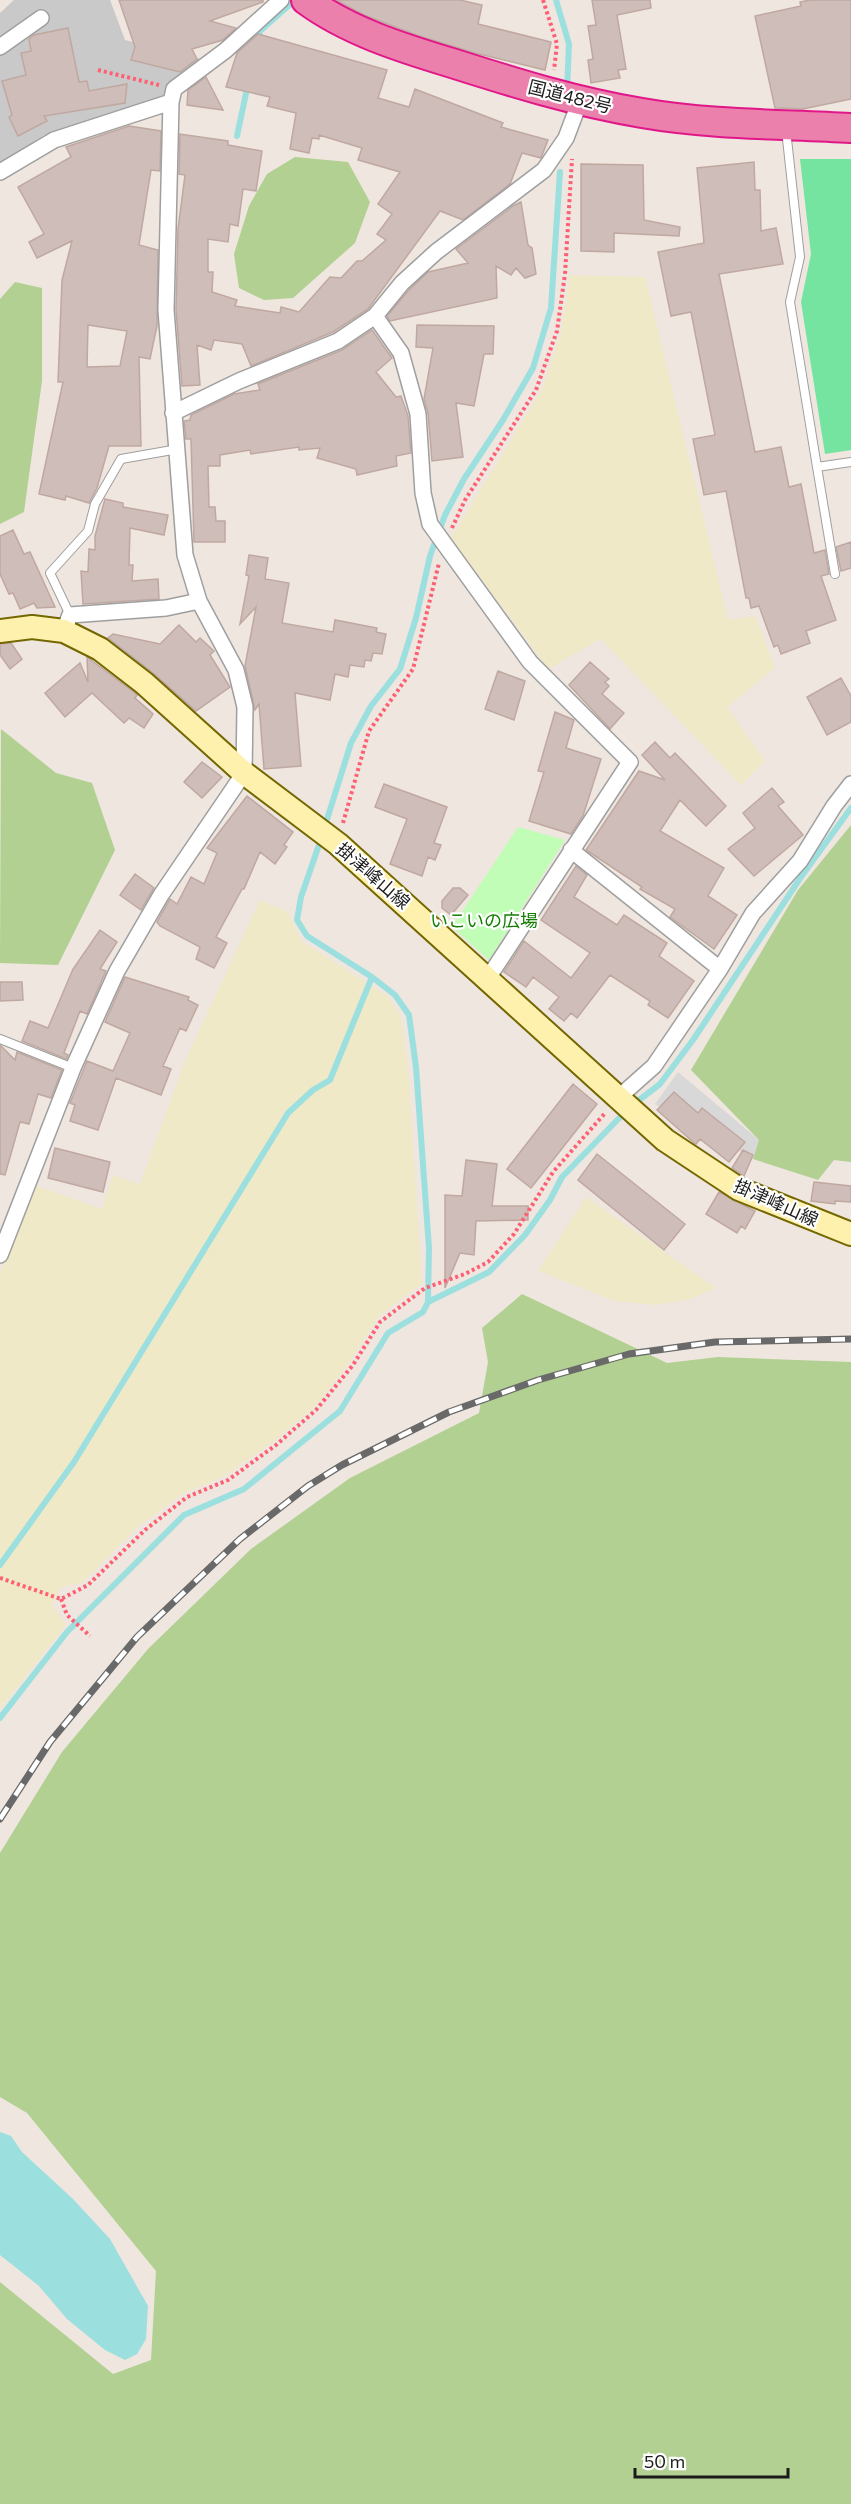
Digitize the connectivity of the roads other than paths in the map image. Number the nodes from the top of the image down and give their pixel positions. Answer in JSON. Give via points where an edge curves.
{"nodes":[{"id":1,"x":281,"y":0,"type":"edge"},
{"id":2,"x":306,"y":0,"type":"edge"},
{"id":3,"x":41,"y":18,"type":"dead end"},
{"id":4,"x":0,"y":47,"type":"edge"},
{"id":5,"x":172,"y":95,"type":"junction"},
{"id":6,"x":580,"y":101,"type":"junction"},
{"id":7,"x":786,"y":125,"type":"junction"},
{"id":8,"x":851,"y":128,"type":"edge"},
{"id":9,"x":0,"y":172,"type":"edge"},
{"id":10,"x":375,"y":316,"type":"junction"},
{"id":11,"x":173,"y":413,"type":"junction"},
{"id":12,"x":178,"y":449,"type":"junction"},
{"id":13,"x":851,"y":462,"type":"edge"},
{"id":14,"x":817,"y":467,"type":"junction"},
{"id":15,"x":835,"y":574,"type":"dead end"},
{"id":16,"x":199,"y":601,"type":"junction"},
{"id":17,"x":67,"y":623,"type":"junction"},
{"id":18,"x":0,"y":631,"type":"edge"},
{"id":19,"x":244,"y":774,"type":"junction"},
{"id":20,"x":851,"y":784,"type":"edge"},
{"id":21,"x":571,"y":850,"type":"junction"},
{"id":22,"x":720,"y":969,"type":"junction"},
{"id":23,"x":488,"y":978,"type":"junction"},
{"id":24,"x":1,"y":1040,"type":"edge"},
{"id":25,"x":73,"y":1068,"type":"junction"},
{"id":26,"x":625,"y":1104,"type":"junction"},
{"id":27,"x":851,"y":1234,"type":"edge"},
{"id":28,"x":0,"y":1255,"type":"edge"}],
"edges":[{"from":1,"to":5,"type":"street"},
{"from":2,"to":6,"type":"highway","name":"国道482号","via":[[322,12],[397,46]]},
{"from":3,"to":4,"type":"street"},
{"from":5,"to":9,"type":"street","via":[[54,140]]},
{"from":5,"to":11,"type":"street","via":[[166,310]]},
{"from":6,"to":7,"type":"highway","name":"国道482号","via":[[721,122]]},
{"from":6,"to":10,"type":"street","via":[[566,138],[544,170],[436,252],[402,283]]},
{"from":7,"to":8,"type":"highway","name":"国道482号"},
{"from":7,"to":14,"type":"lane","via":[[800,257],[790,302]]},
{"from":10,"to":11,"type":"street","via":[[338,341]]},
{"from":10,"to":21,"type":"street","via":[[401,354],[418,414],[423,493],[430,524],[530,662],[630,762]]},
{"from":11,"to":12,"type":"street"},
{"from":12,"to":16,"type":"street","via":[[185,555]]},
{"from":12,"to":17,"type":"lane","via":[[121,459],[95,504],[88,531],[50,573]]},
{"from":13,"to":14,"type":"lane"},
{"from":14,"to":15,"type":"lane"},
{"from":16,"to":17,"type":"street"},
{"from":16,"to":19,"type":"street","via":[[236,670],[245,707]]},
{"from":17,"to":18,"type":"main road","name":"掛津峰山線"},
{"from":17,"to":19,"type":"main road","name":"掛津峰山線","via":[[144,683]]},
{"from":19,"to":23,"type":"main road","name":"掛津峰山線","via":[[338,844]]},
{"from":19,"to":25,"type":"street","via":[[161,895],[117,971]]},
{"from":20,"to":22,"type":"street","via":[[800,861],[753,913]]},
{"from":21,"to":22,"type":"street"},
{"from":21,"to":23,"type":"street"},
{"from":22,"to":26,"type":"street"},
{"from":23,"to":26,"type":"main road","name":"掛津峰山線"},
{"from":24,"to":25,"type":"lane"},
{"from":25,"to":28,"type":"street"},
{"from":26,"to":27,"type":"main road","name":"掛津峰山線","via":[[665,1140],[739,1189]]}]}
